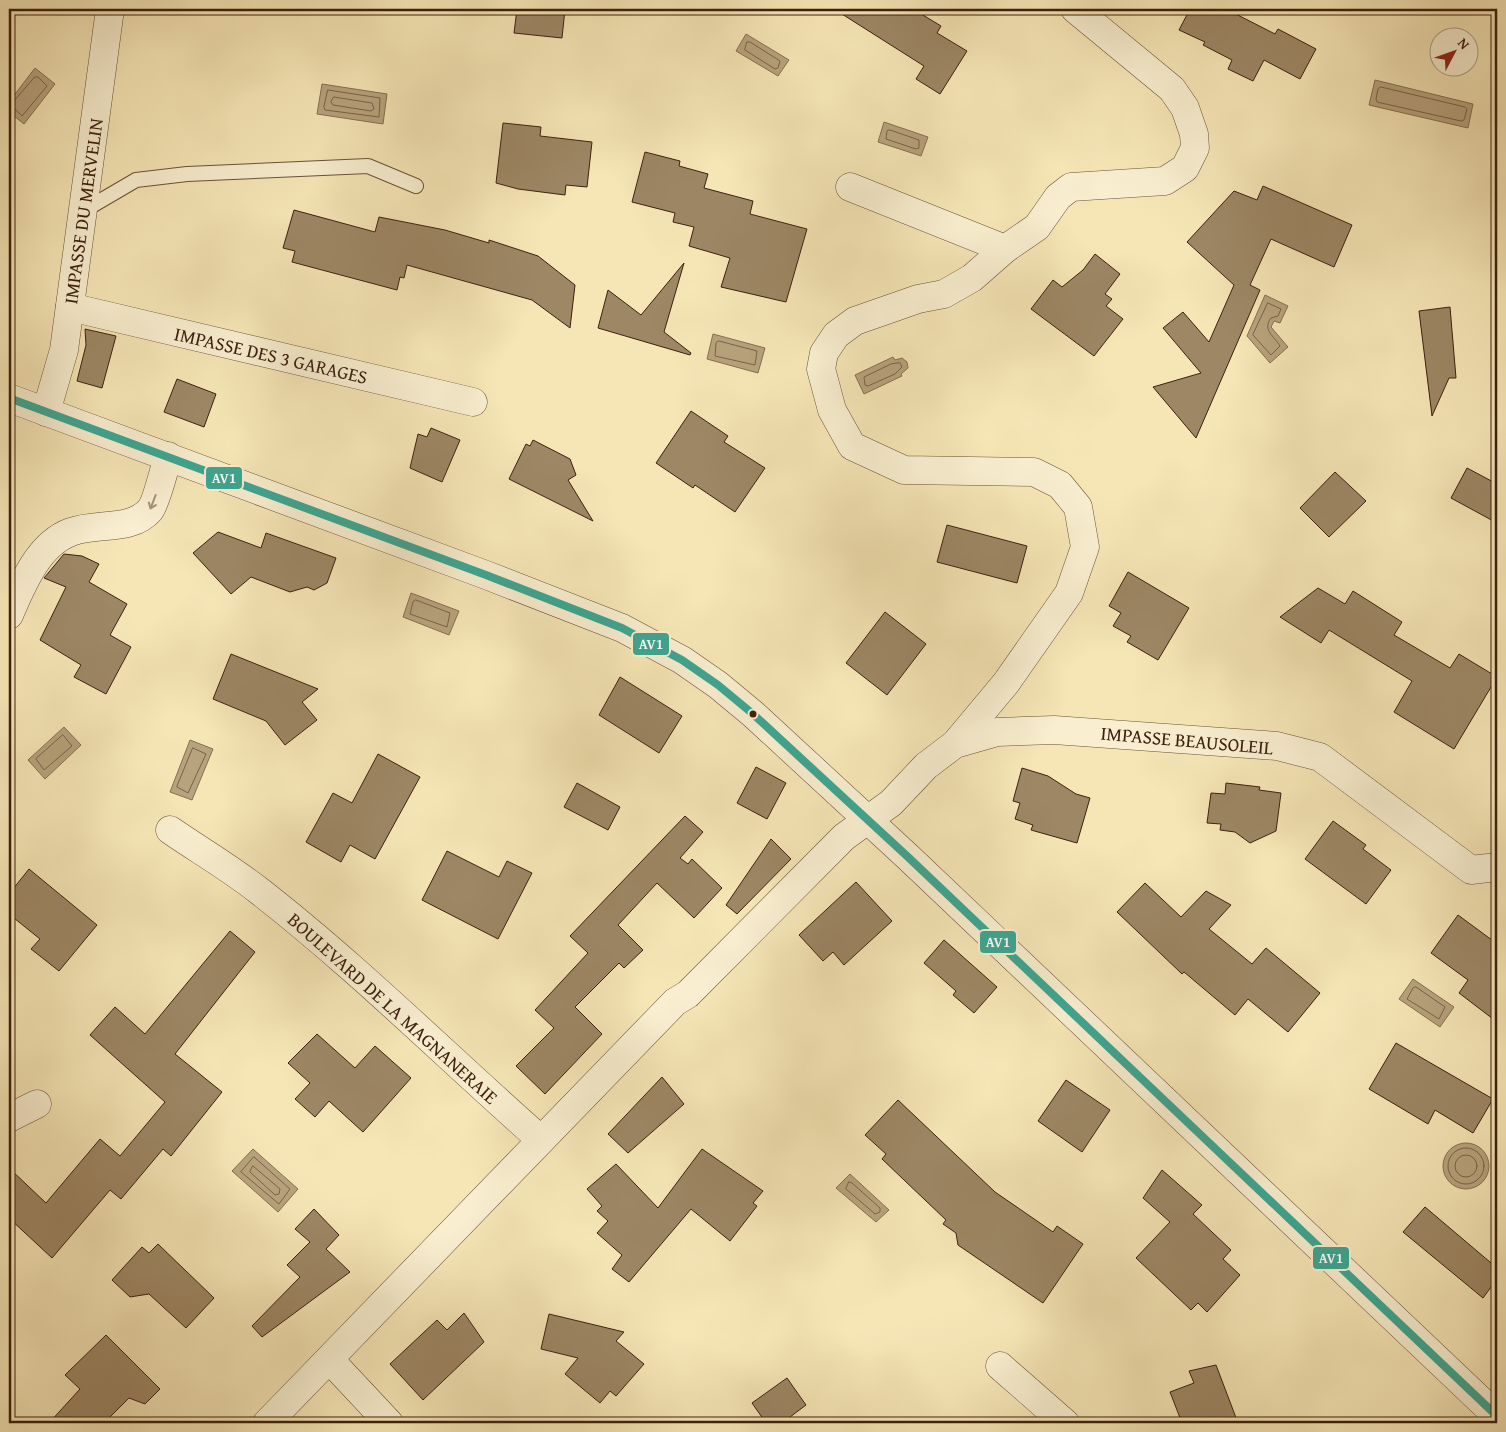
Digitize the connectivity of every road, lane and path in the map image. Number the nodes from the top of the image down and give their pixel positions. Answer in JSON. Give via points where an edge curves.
{"nodes":[{"id":1,"x":110,"y":9,"type":"edge"},
{"id":2,"x":1076,"y":9,"type":"edge"},
{"id":3,"x":416,"y":186,"type":"dead end"},
{"id":4,"x":850,"y":187,"type":"dead end"},
{"id":5,"x":83,"y":211,"type":"junction"},
{"id":6,"x":1005,"y":249,"type":"junction"},
{"id":7,"x":70,"y":308,"type":"junction"},
{"id":8,"x":9,"y":398,"type":"edge"},
{"id":9,"x":473,"y":402,"type":"dead end"},
{"id":10,"x":46,"y":412,"type":"junction"},
{"id":11,"x":168,"y":456,"type":"junction"},
{"id":12,"x":9,"y":615,"type":"edge"},
{"id":13,"x":955,"y":744,"type":"junction"},
{"id":14,"x":868,"y":820,"type":"junction"},
{"id":15,"x":170,"y":830,"type":"dead end"},
{"id":16,"x":1497,"y":867,"type":"edge"},
{"id":17,"x":37,"y":1104,"type":"dead end"},
{"id":18,"x":9,"y":1118,"type":"edge"},
{"id":19,"x":540,"y":1139,"type":"junction"},
{"id":20,"x":330,"y":1360,"type":"junction"},
{"id":21,"x":1000,"y":1366,"type":"dead end"},
{"id":22,"x":1497,"y":1416,"type":"edge"},
{"id":23,"x":267,"y":1423,"type":"edge"},
{"id":24,"x":388,"y":1423,"type":"edge"},
{"id":25,"x":1065,"y":1423,"type":"edge"}],
"edges":[{"from":1,"to":5,"type":"street","name":"IMPASSE DU MERVELIN"},
{"from":2,"to":6,"type":"street","via":[[1172,89],[1185,108],[1195,148],[1185,168],[1165,181],[1071,187],[1058,197],[1037,227]]},
{"from":3,"to":5,"type":"lane","via":[[368,166],[187,174],[136,180]]},
{"from":4,"to":6,"type":"street"},
{"from":5,"to":7,"type":"street","name":"IMPASSE DU MERVELIN"},
{"from":6,"to":13,"type":"street","via":[[972,278],[944,294],[918,299],[855,321],[836,336],[824,354],[821,369],[832,410],[852,446],[904,470],[1034,472],[1060,485],[1078,507],[1085,547],[1068,593],[1006,683]]},
{"from":7,"to":9,"type":"street","name":"IMPASSE DES 3 GARAGES"},
{"from":7,"to":10,"type":"street","name":"IMPASSE DU MERVELIN","via":[[64,350]]},
{"from":8,"to":10,"type":"street"},
{"from":10,"to":11,"type":"street"},
{"from":11,"to":12,"type":"street","one_way":true,"via":[[151,510],[134,522],[71,532],[48,546],[32,568]]},
{"from":11,"to":14,"type":"street","via":[[486,575],[653,643],[718,685]]},
{"from":13,"to":14,"type":"street","name":"IMPASSE BEAUSOLEIL","via":[[926,766],[891,803]]},
{"from":13,"to":16,"type":"street","name":"IMPASSE BEAUSOLEIL","via":[[997,732],[1054,730],[1277,746],[1320,757],[1471,870]]},
{"from":14,"to":19,"type":"street","via":[[844,837]]},
{"from":14,"to":22,"type":"street"},
{"from":15,"to":19,"type":"street","name":"BOULEVARD DE LA MAGNANERAIE","via":[[257,889],[338,956],[407,1015]]},
{"from":17,"to":18,"type":"street"},
{"from":19,"to":20,"type":"street"},
{"from":20,"to":23,"type":"street"},
{"from":20,"to":24,"type":"street"},
{"from":21,"to":25,"type":"street"}]}
